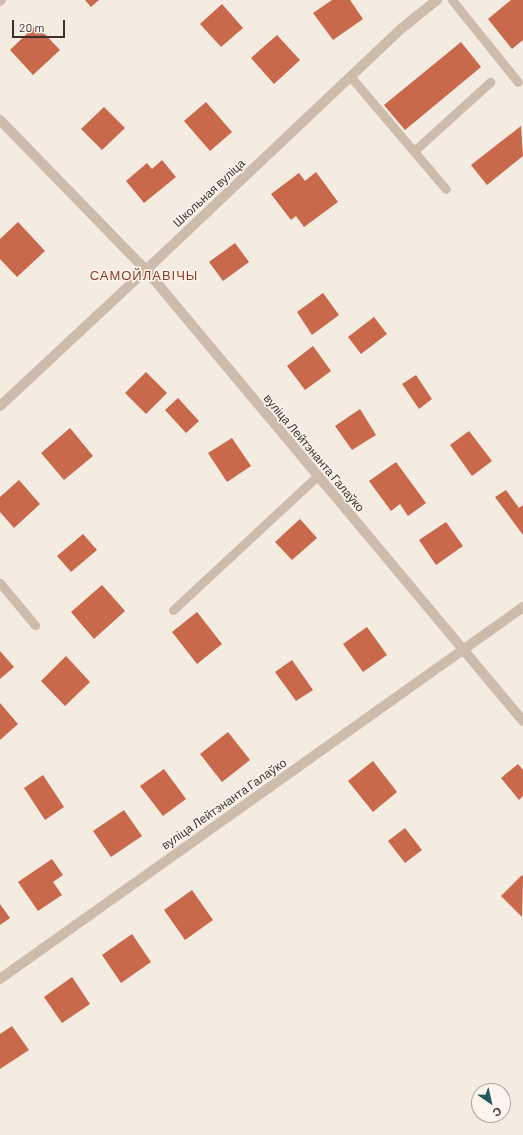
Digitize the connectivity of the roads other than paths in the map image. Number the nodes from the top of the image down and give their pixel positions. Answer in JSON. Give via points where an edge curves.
{"nodes":[{"id":1,"x":437,"y":0,"type":"edge"},
{"id":2,"x":452,"y":0,"type":"edge"},
{"id":3,"x":350,"y":76,"type":"junction"},
{"id":4,"x":490,"y":82,"type":"dead end"},
{"id":5,"x":518,"y":82,"type":"dead end"},
{"id":6,"x":0,"y":120,"type":"edge"},
{"id":7,"x":414,"y":151,"type":"junction"},
{"id":8,"x":446,"y":189,"type":"dead end"},
{"id":9,"x":146,"y":270,"type":"junction"},
{"id":10,"x":0,"y":406,"type":"edge"},
{"id":11,"x":317,"y":476,"type":"junction"},
{"id":12,"x":0,"y":583,"type":"edge"},
{"id":13,"x":523,"y":607,"type":"edge"},
{"id":14,"x":173,"y":610,"type":"dead end"},
{"id":15,"x":35,"y":625,"type":"dead end"},
{"id":16,"x":463,"y":651,"type":"junction"},
{"id":17,"x":523,"y":721,"type":"edge"},
{"id":18,"x":0,"y":979,"type":"edge"}],
"edges":[{"from":1,"to":3,"type":"street","name":"Школьная вуліца"},
{"from":2,"to":5,"type":"lane"},
{"from":3,"to":7,"type":"lane"},
{"from":3,"to":9,"type":"street","name":"Школьная вуліца"},
{"from":4,"to":7,"type":"lane"},
{"from":6,"to":9,"type":"street","name":"вуліца Лейтэнанта Галаўко"},
{"from":7,"to":8,"type":"lane"},
{"from":9,"to":10,"type":"street","name":"Школьная вуліца"},
{"from":9,"to":11,"type":"street","name":"вуліца Лейтэнанта Галаўко"},
{"from":11,"to":14,"type":"lane"},
{"from":11,"to":16,"type":"street","name":"вуліца Лейтэнанта Галаўко"},
{"from":12,"to":15,"type":"lane"},
{"from":13,"to":16,"type":"street","name":"вуліца Лейтэнанта Галаўко"},
{"from":16,"to":17,"type":"street"},
{"from":16,"to":18,"type":"street","name":"вуліца Лейтэнанта Галаўко"}]}
